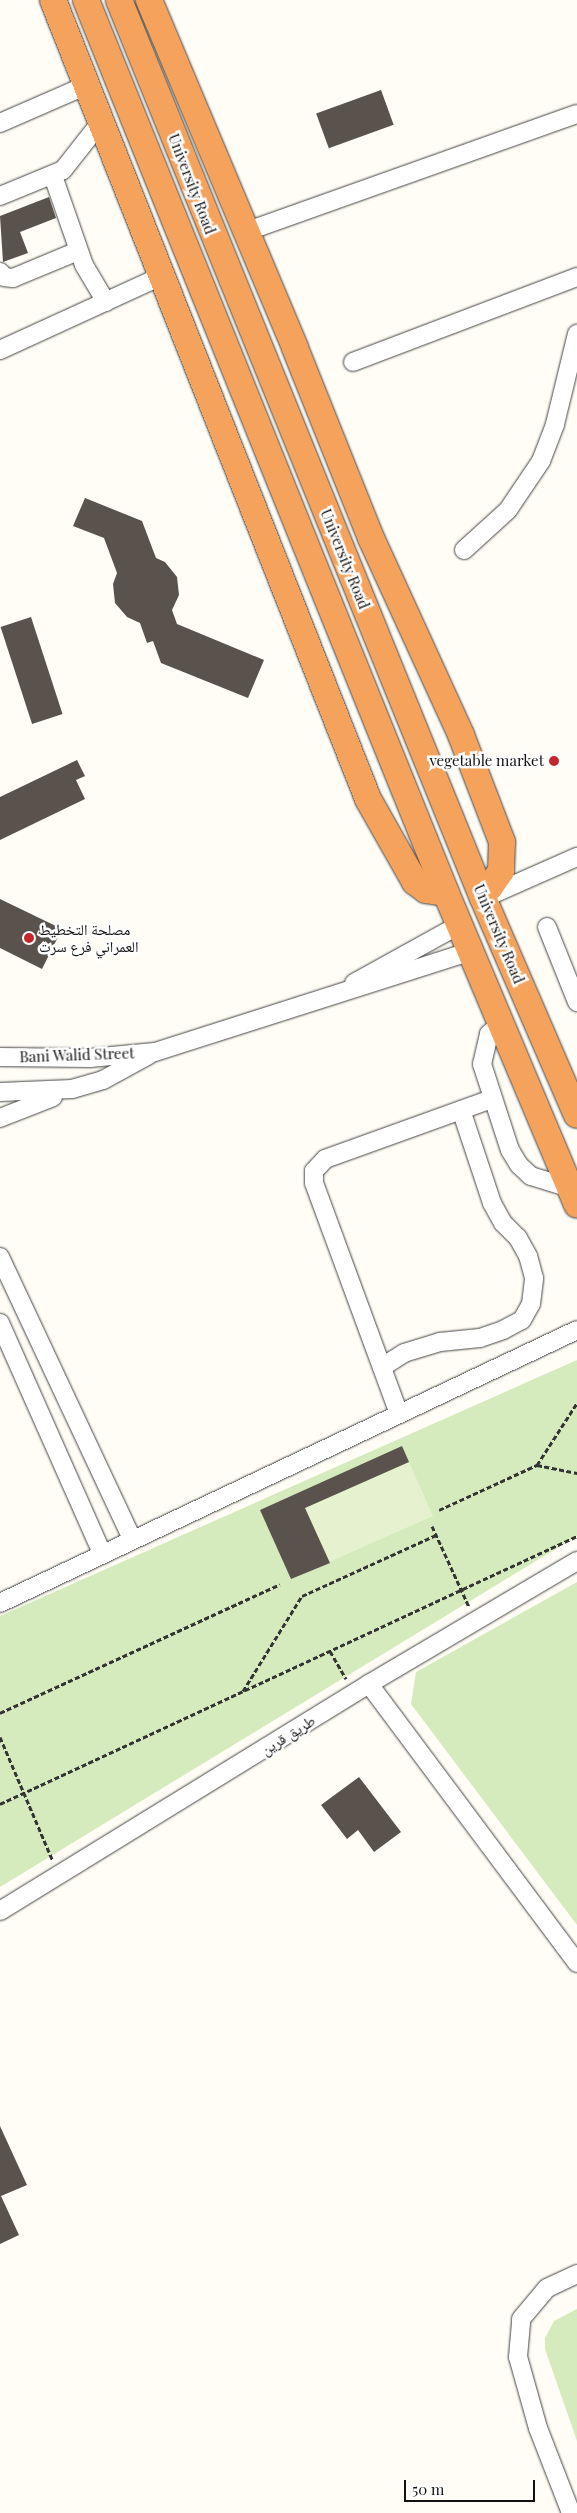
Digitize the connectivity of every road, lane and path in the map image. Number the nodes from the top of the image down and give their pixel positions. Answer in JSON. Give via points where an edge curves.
{"nodes":[{"id":1,"x":53,"y":0,"type":"edge"},
{"id":2,"x":86,"y":0,"type":"edge"},
{"id":3,"x":119,"y":0,"type":"edge"},
{"id":4,"x":149,"y":0,"type":"edge"},
{"id":5,"x":176,"y":63,"type":"junction"},
{"id":6,"x":87,"y":85,"type":"junction"},
{"id":7,"x":577,"y":114,"type":"edge"},
{"id":8,"x":100,"y":122,"type":"junction"},
{"id":9,"x":0,"y":123,"type":"edge"},
{"id":10,"x":52,"y":176,"type":"junction"},
{"id":11,"x":0,"y":196,"type":"edge"},
{"id":12,"x":246,"y":232,"type":"junction"},
{"id":13,"x":211,"y":234,"type":"junction"},
{"id":14,"x":78,"y":252,"type":"junction"},
{"id":15,"x":0,"y":272,"type":"edge"},
{"id":16,"x":162,"y":276,"type":"junction"},
{"id":17,"x":577,"y":277,"type":"edge"},
{"id":18,"x":106,"y":302,"type":"junction"},
{"id":19,"x":577,"y":334,"type":"edge"},
{"id":20,"x":0,"y":350,"type":"edge"},
{"id":21,"x":353,"y":362,"type":"dead end"},
{"id":22,"x":464,"y":550,"type":"dead end"},
{"id":23,"x":577,"y":857,"type":"edge"},
{"id":24,"x":482,"y":895,"type":"junction"},
{"id":25,"x":453,"y":907,"type":"junction"},
{"id":26,"x":546,"y":927,"type":"dead end"},
{"id":27,"x":471,"y":951,"type":"junction"},
{"id":28,"x":342,"y":990,"type":"junction"},
{"id":29,"x":577,"y":1002,"type":"edge"},
{"id":30,"x":502,"y":1023,"type":"junction"},
{"id":31,"x":155,"y":1052,"type":"junction"},
{"id":32,"x":0,"y":1057,"type":"edge"},
{"id":33,"x":72,"y":1089,"type":"junction"},
{"id":34,"x":0,"y":1092,"type":"edge"},
{"id":35,"x":492,"y":1099,"type":"junction"},
{"id":36,"x":461,"y":1110,"type":"junction"},
{"id":37,"x":577,"y":1114,"type":"edge"},
{"id":38,"x":0,"y":1118,"type":"edge"},
{"id":39,"x":574,"y":1196,"type":"edge"},
{"id":40,"x":0,"y":1257,"type":"edge"},
{"id":41,"x":0,"y":1323,"type":"edge"},
{"id":42,"x":577,"y":1330,"type":"edge"},
{"id":43,"x":382,"y":1367,"type":"junction"},
{"id":44,"x":577,"y":1403,"type":"edge"},
{"id":45,"x":399,"y":1414,"type":"junction"},
{"id":46,"x":537,"y":1465,"type":"junction"},
{"id":47,"x":577,"y":1472,"type":"edge"},
{"id":48,"x":439,"y":1510,"type":"dead end"},
{"id":49,"x":432,"y":1526,"type":"dead end"},
{"id":50,"x":436,"y":1535,"type":"junction"},
{"id":51,"x":577,"y":1536,"type":"edge"},
{"id":52,"x":132,"y":1539,"type":"junction"},
{"id":53,"x":102,"y":1553,"type":"junction"},
{"id":54,"x":577,"y":1561,"type":"edge"},
{"id":55,"x":280,"y":1584,"type":"dead end"},
{"id":56,"x":461,"y":1590,"type":"junction"},
{"id":57,"x":0,"y":1603,"type":"edge"},
{"id":58,"x":475,"y":1621,"type":"junction"},
{"id":59,"x":330,"y":1651,"type":"junction"},
{"id":60,"x":361,"y":1688,"type":"junction"},
{"id":61,"x":242,"y":1692,"type":"junction"},
{"id":62,"x":0,"y":1713,"type":"edge"},
{"id":63,"x":0,"y":1737,"type":"edge"},
{"id":64,"x":24,"y":1793,"type":"junction"},
{"id":65,"x":0,"y":1804,"type":"edge"},
{"id":66,"x":60,"y":1877,"type":"junction"},
{"id":67,"x":0,"y":1912,"type":"edge"},
{"id":68,"x":577,"y":1963,"type":"edge"},
{"id":69,"x":577,"y":2274,"type":"edge"},
{"id":70,"x":571,"y":2513,"type":"edge"}],
"edges":[{"from":1,"to":6,"type":"highway"},
{"from":2,"to":25,"type":"highway","name":"University Road"},
{"from":3,"to":13,"type":"highway","name":"University Road"},
{"from":4,"to":5,"type":"highway"},
{"from":5,"to":12,"type":"highway"},
{"from":5,"to":13,"type":"highway","via":[[180,110],[214,201]]},
{"from":6,"to":8,"type":"highway"},
{"from":6,"to":9,"type":"street"},
{"from":7,"to":12,"type":"street"},
{"from":8,"to":10,"type":"street","via":[[72,161]]},
{"from":8,"to":16,"type":"highway"},
{"from":10,"to":11,"type":"street"},
{"from":10,"to":14,"type":"street"},
{"from":12,"to":24,"type":"highway","via":[[371,538],[458,727],[502,842],[501,871]]},
{"from":13,"to":24,"type":"highway","name":"University Road"},
{"from":14,"to":15,"type":"street","via":[[13,278],[4,277]]},
{"from":14,"to":18,"type":"street"},
{"from":16,"to":18,"type":"street"},
{"from":16,"to":25,"type":"highway","via":[[368,799],[415,882]]},
{"from":17,"to":21,"type":"street"},
{"from":18,"to":20,"type":"street"},
{"from":19,"to":22,"type":"street","via":[[556,424],[541,461],[508,510]]},
{"from":23,"to":24,"type":"street"},
{"from":24,"to":37,"type":"highway","name":"University Road"},
{"from":25,"to":27,"type":"highway","name":"University Road"},
{"from":25,"to":28,"type":"street"},
{"from":26,"to":29,"type":"street"},
{"from":27,"to":28,"type":"street"},
{"from":27,"to":30,"type":"highway","name":"University Road"},
{"from":28,"to":31,"type":"street"},
{"from":30,"to":35,"type":"street","via":[[489,1034],[482,1053],[484,1074]]},
{"from":30,"to":39,"type":"highway","name":"University Road"},
{"from":31,"to":32,"type":"street","name":"Bani Walid Street","via":[[90,1058]]},
{"from":31,"to":33,"type":"street","name":"Bani Walid Street","via":[[103,1080]]},
{"from":33,"to":34,"type":"street","name":"Bani Walid Street"},
{"from":33,"to":38,"type":"street"},
{"from":35,"to":36,"type":"street"},
{"from":35,"to":39,"type":"street","via":[[519,1165],[539,1180]]},
{"from":36,"to":43,"type":"street","via":[[324,1159],[314,1171],[314,1183]]},
{"from":36,"to":43,"type":"street","via":[[492,1203],[502,1223],[518,1238],[528,1256],[534,1278],[531,1304],[522,1320],[503,1330],[480,1338],[440,1342],[404,1353]]},
{"from":40,"to":52,"type":"street"},
{"from":41,"to":53,"type":"street"},
{"from":42,"to":45,"type":"street"},
{"from":43,"to":45,"type":"street"},
{"from":44,"to":46,"type":"path"},
{"from":45,"to":52,"type":"street"},
{"from":46,"to":47,"type":"path"},
{"from":46,"to":48,"type":"path"},
{"from":49,"to":50,"type":"path"},
{"from":50,"to":56,"type":"path"},
{"from":50,"to":61,"type":"path","via":[[302,1596]]},
{"from":51,"to":56,"type":"path"},
{"from":52,"to":53,"type":"street"},
{"from":53,"to":57,"type":"street"},
{"from":54,"to":58,"type":"street","name":"طريق قرين"},
{"from":55,"to":62,"type":"path"},
{"from":56,"to":58,"type":"path"},
{"from":56,"to":59,"type":"path"},
{"from":58,"to":60,"type":"street","name":"طريق قرين"},
{"from":59,"to":60,"type":"path"},
{"from":59,"to":61,"type":"path"},
{"from":60,"to":66,"type":"street","name":"طريق قرين"},
{"from":60,"to":68,"type":"street"},
{"from":61,"to":64,"type":"path"},
{"from":63,"to":64,"type":"path"},
{"from":64,"to":65,"type":"path"},
{"from":64,"to":66,"type":"path"},
{"from":66,"to":67,"type":"street","name":"طريق قرين"},
{"from":69,"to":70,"type":"street","via":[[548,2288],[520,2319],[518,2357],[538,2428]]}]}
